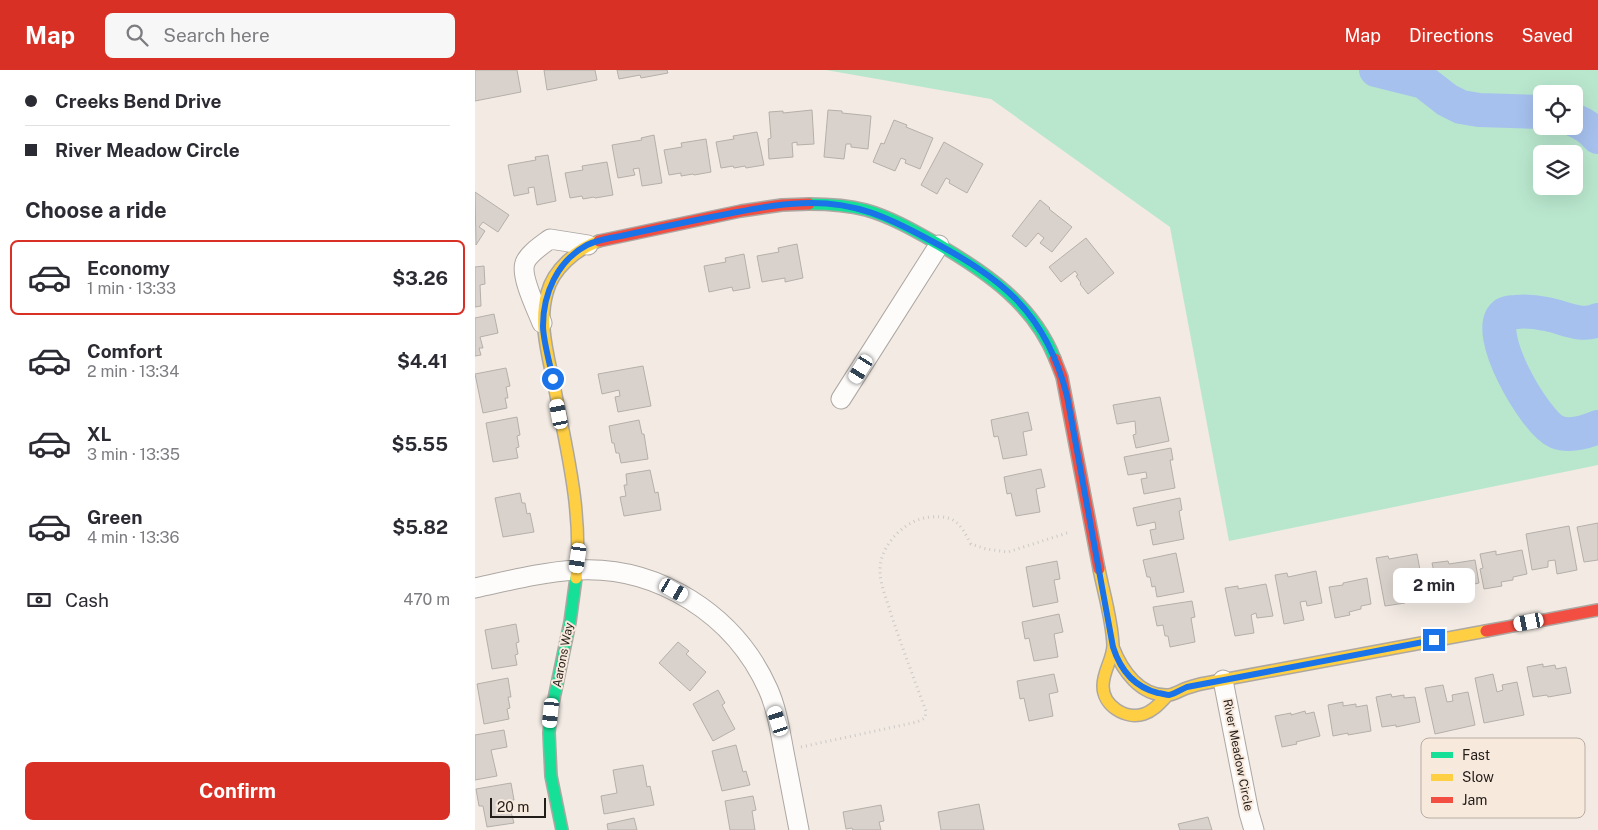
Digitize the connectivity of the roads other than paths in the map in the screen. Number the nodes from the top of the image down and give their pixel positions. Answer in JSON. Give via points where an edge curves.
{"nodes":[{"id":1,"x":587,"y":245,"type":"junction"},
{"id":2,"x":939,"y":245,"type":"junction"},
{"id":3,"x":543,"y":327,"type":"junction"},
{"id":4,"x":841,"y":399,"type":"dead end"},
{"id":5,"x":576,"y":570,"type":"junction"},
{"id":6,"x":475,"y":588,"type":"edge"},
{"id":7,"x":1598,"y":610,"type":"edge"},
{"id":8,"x":1113,"y":647,"type":"junction"},
{"id":9,"x":1223,"y":680,"type":"junction"},
{"id":10,"x":1168,"y":695,"type":"junction"},
{"id":11,"x":562,"y":830,"type":"edge"},
{"id":12,"x":799,"y":830,"type":"edge"},
{"id":13,"x":1254,"y":830,"type":"edge"}],
"edges":[{"from":1,"to":2,"type":"street","via":[[724,214],[813,203],[867,211]]},
{"from":1,"to":3,"type":"street","name":"Aarons Way","via":[[565,263],[553,280],[547,292]]},
{"from":1,"to":3,"type":"street","via":[[550,239],[535,249],[525,264],[525,281]]},
{"from":2,"to":4,"type":"street"},
{"from":2,"to":8,"type":"street","via":[[981,270],[1026,310],[1055,359],[1063,384]]},
{"from":3,"to":5,"type":"street","name":"Aarons Way","via":[[573,485]]},
{"from":5,"to":6,"type":"street"},
{"from":5,"to":11,"type":"street","name":"Aarons Way","via":[[549,733],[551,776]]},
{"from":5,"to":12,"type":"street","via":[[623,573],[674,590],[718,620],[737,640],[753,661],[768,690],[778,721]]},
{"from":7,"to":9,"type":"street"},
{"from":8,"to":10,"type":"street","via":[[1117,661],[1136,683],[1149,691]]},
{"from":8,"to":10,"type":"street","via":[[1103,684],[1111,706],[1129,716],[1141,715]]},
{"from":9,"to":10,"type":"street","via":[[1187,687]]},
{"from":9,"to":13,"type":"street","name":"River Meadow Circle"}]}
